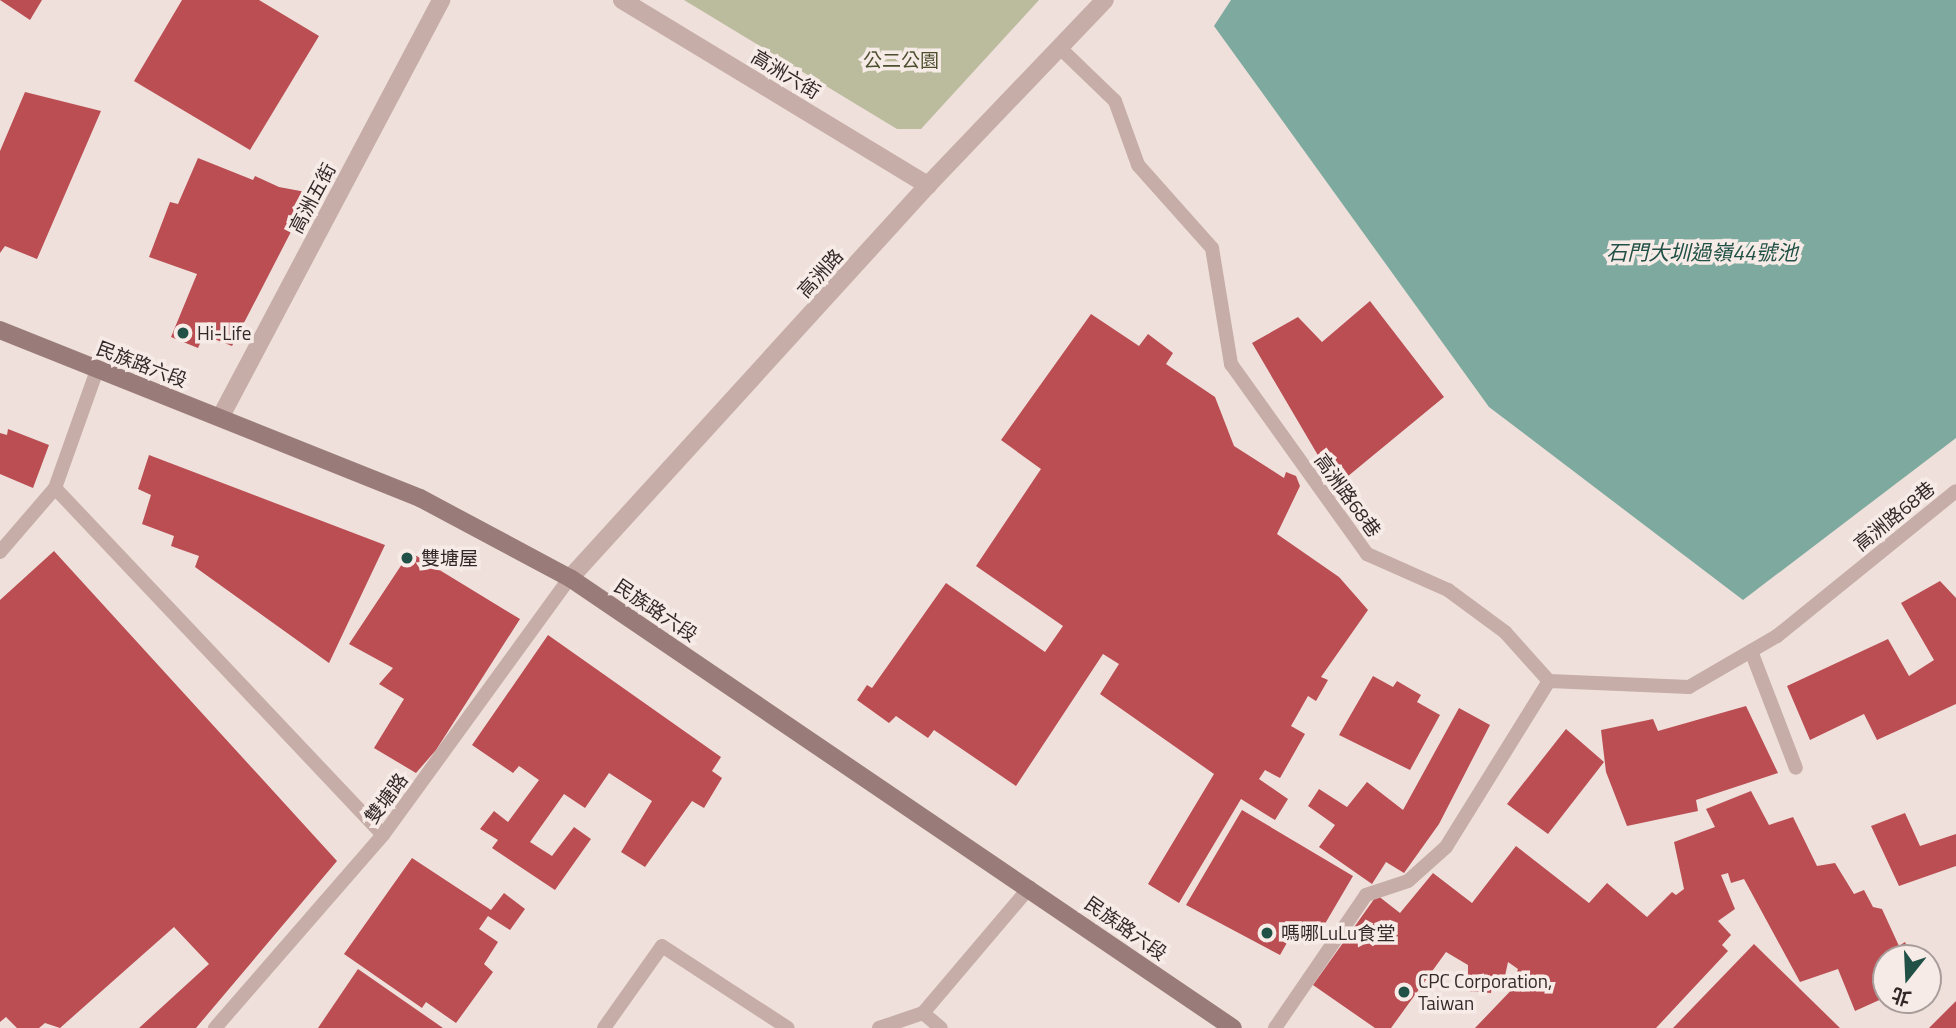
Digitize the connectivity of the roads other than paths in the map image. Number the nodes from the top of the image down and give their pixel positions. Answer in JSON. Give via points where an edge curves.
{"nodes":[{"id":1,"x":441,"y":0,"type":"edge"},
{"id":2,"x":622,"y":0,"type":"edge"},
{"id":3,"x":1105,"y":0,"type":"edge"},
{"id":4,"x":1060,"y":48,"type":"junction"},
{"id":5,"x":928,"y":185,"type":"junction"},
{"id":6,"x":0,"y":330,"type":"edge"},
{"id":7,"x":97,"y":370,"type":"junction"},
{"id":8,"x":221,"y":416,"type":"junction"},
{"id":9,"x":55,"y":488,"type":"junction"},
{"id":10,"x":1956,"y":491,"type":"edge"},
{"id":11,"x":0,"y":552,"type":"edge"},
{"id":12,"x":570,"y":578,"type":"junction"},
{"id":13,"x":1751,"y":651,"type":"junction"},
{"id":14,"x":1549,"y":681,"type":"junction"},
{"id":15,"x":1796,"y":768,"type":"dead end"},
{"id":16,"x":383,"y":835,"type":"junction"},
{"id":17,"x":1030,"y":887,"type":"junction"},
{"id":18,"x":923,"y":1013,"type":"junction"},
{"id":19,"x":215,"y":1028,"type":"edge"},
{"id":20,"x":604,"y":1028,"type":"edge"},
{"id":21,"x":788,"y":1028,"type":"edge"},
{"id":22,"x":879,"y":1028,"type":"edge"},
{"id":23,"x":941,"y":1028,"type":"edge"},
{"id":24,"x":1233,"y":1028,"type":"edge"},
{"id":25,"x":1275,"y":1028,"type":"edge"}],
"edges":[{"from":1,"to":8,"type":"street","name":"高洲五街"},
{"from":2,"to":5,"type":"street","name":"高洲六街"},
{"from":3,"to":4,"type":"street","name":"高洲路"},
{"from":4,"to":5,"type":"street","name":"高洲路"},
{"from":4,"to":14,"type":"lane","name":"高洲路68巷","via":[[1115,101],[1138,165],[1212,248],[1231,364],[1367,554],[1448,590],[1505,632]]},
{"from":5,"to":12,"type":"street","name":"高洲路"},
{"from":6,"to":7,"type":"main road","name":"民族路六段"},
{"from":7,"to":8,"type":"main road","name":"民族路六段"},
{"from":7,"to":9,"type":"lane"},
{"from":8,"to":12,"type":"main road","name":"民族路六段","via":[[420,498]]},
{"from":9,"to":11,"type":"lane"},
{"from":9,"to":16,"type":"lane"},
{"from":10,"to":13,"type":"lane","name":"高洲路68巷","via":[[1777,636]]},
{"from":12,"to":16,"type":"lane","name":"雙塘路"},
{"from":12,"to":17,"type":"main road","name":"民族路六段"},
{"from":13,"to":14,"type":"lane","name":"高洲路68巷","via":[[1689,687]]},
{"from":13,"to":15,"type":"lane"},
{"from":14,"to":25,"type":"lane","via":[[1446,847],[1408,881],[1366,895]]},
{"from":16,"to":19,"type":"lane","name":"雙塘路"},
{"from":17,"to":18,"type":"lane"},
{"from":17,"to":24,"type":"main road","name":"民族路六段"},
{"from":18,"to":22,"type":"lane"},
{"from":18,"to":23,"type":"lane"},
{"from":20,"to":21,"type":"lane","via":[[662,946]]}]}
